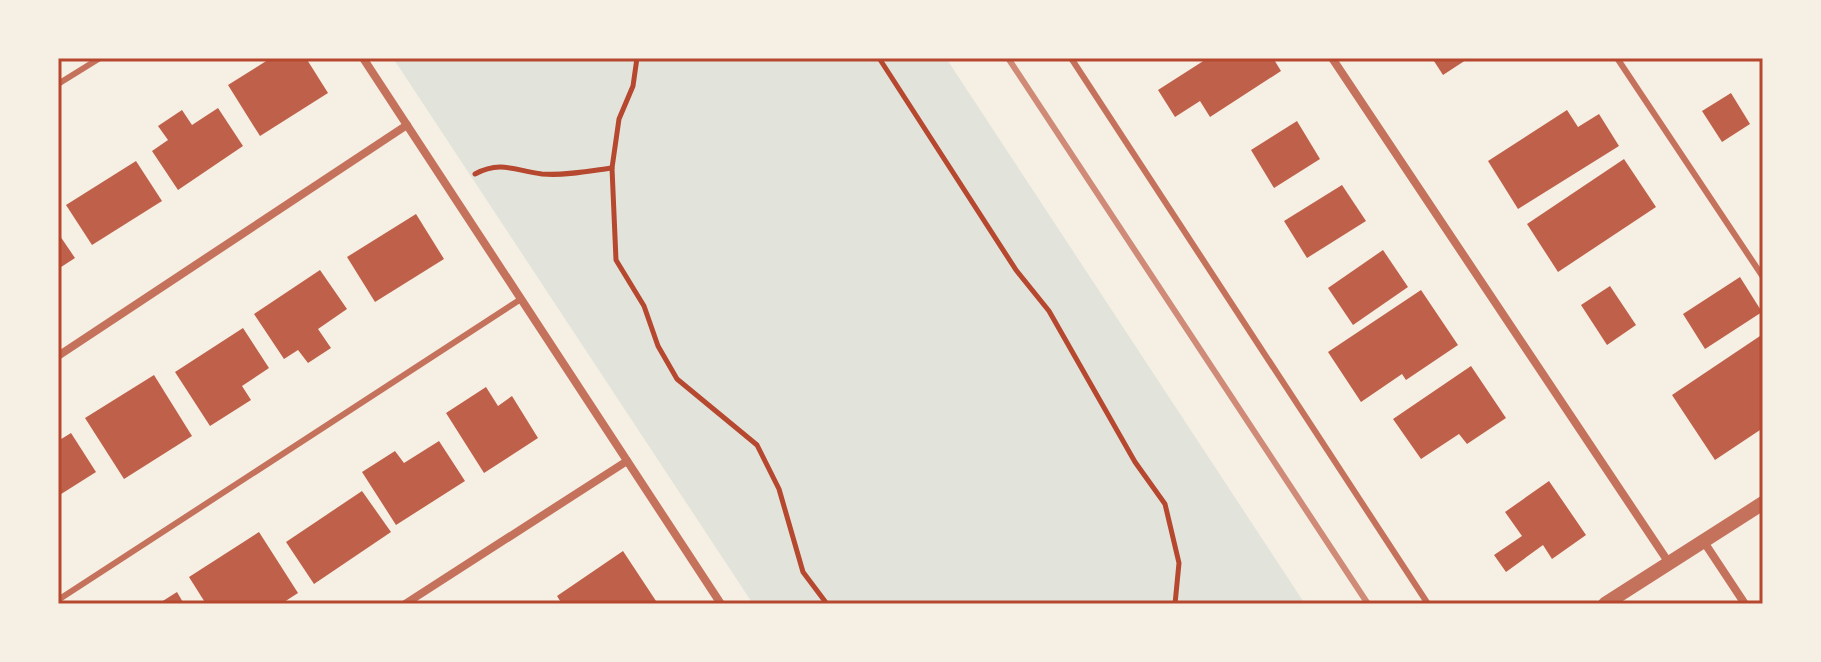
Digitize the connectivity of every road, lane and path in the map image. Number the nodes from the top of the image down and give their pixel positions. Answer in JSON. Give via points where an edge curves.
{"nodes":[{"id":1,"x":100,"y":58,"type":"edge"},
{"id":2,"x":363,"y":58,"type":"edge"},
{"id":3,"x":637,"y":58,"type":"edge"},
{"id":4,"x":879,"y":58,"type":"edge"},
{"id":5,"x":1071,"y":58,"type":"edge"},
{"id":6,"x":1332,"y":58,"type":"edge"},
{"id":7,"x":1617,"y":58,"type":"edge"},
{"id":8,"x":58,"y":84,"type":"edge"},
{"id":9,"x":407,"y":125,"type":"junction"},
{"id":10,"x":612,"y":168,"type":"junction"},
{"id":11,"x":475,"y":174,"type":"dead end"},
{"id":12,"x":1763,"y":277,"type":"edge"},
{"id":13,"x":521,"y":299,"type":"junction"},
{"id":14,"x":58,"y":356,"type":"edge"},
{"id":15,"x":627,"y":461,"type":"junction"},
{"id":16,"x":1763,"y":503,"type":"edge"},
{"id":17,"x":1704,"y":542,"type":"junction"},
{"id":18,"x":1669,"y":563,"type":"junction"},
{"id":19,"x":58,"y":600,"type":"edge"},
{"id":20,"x":405,"y":604,"type":"edge"},
{"id":21,"x":721,"y":604,"type":"edge"},
{"id":22,"x":827,"y":604,"type":"edge"},
{"id":23,"x":1175,"y":604,"type":"edge"},
{"id":24,"x":1428,"y":604,"type":"edge"},
{"id":25,"x":1605,"y":604,"type":"edge"},
{"id":26,"x":1745,"y":604,"type":"edge"}],
"edges":[{"from":1,"to":8,"type":"lane"},
{"from":2,"to":9,"type":"street"},
{"from":3,"to":10,"type":"path","via":[[633,86],[619,119]]},
{"from":4,"to":23,"type":"path","via":[[1016,270],[1049,311],[1135,462],[1165,504],[1179,563]]},
{"from":5,"to":24,"type":"lane"},
{"from":6,"to":18,"type":"street"},
{"from":7,"to":12,"type":"lane"},
{"from":9,"to":13,"type":"street"},
{"from":9,"to":14,"type":"street"},
{"from":10,"to":11,"type":"path","via":[[542,174],[511,165]]},
{"from":10,"to":22,"type":"path","via":[[616,260],[644,306],[658,346],[677,379],[757,445],[779,489],[803,572]]},
{"from":13,"to":15,"type":"street"},
{"from":13,"to":19,"type":"lane"},
{"from":15,"to":20,"type":"street"},
{"from":15,"to":21,"type":"street"},
{"from":16,"to":17,"type":"street"},
{"from":17,"to":18,"type":"street"},
{"from":17,"to":26,"type":"street"},
{"from":18,"to":25,"type":"street"}]}
